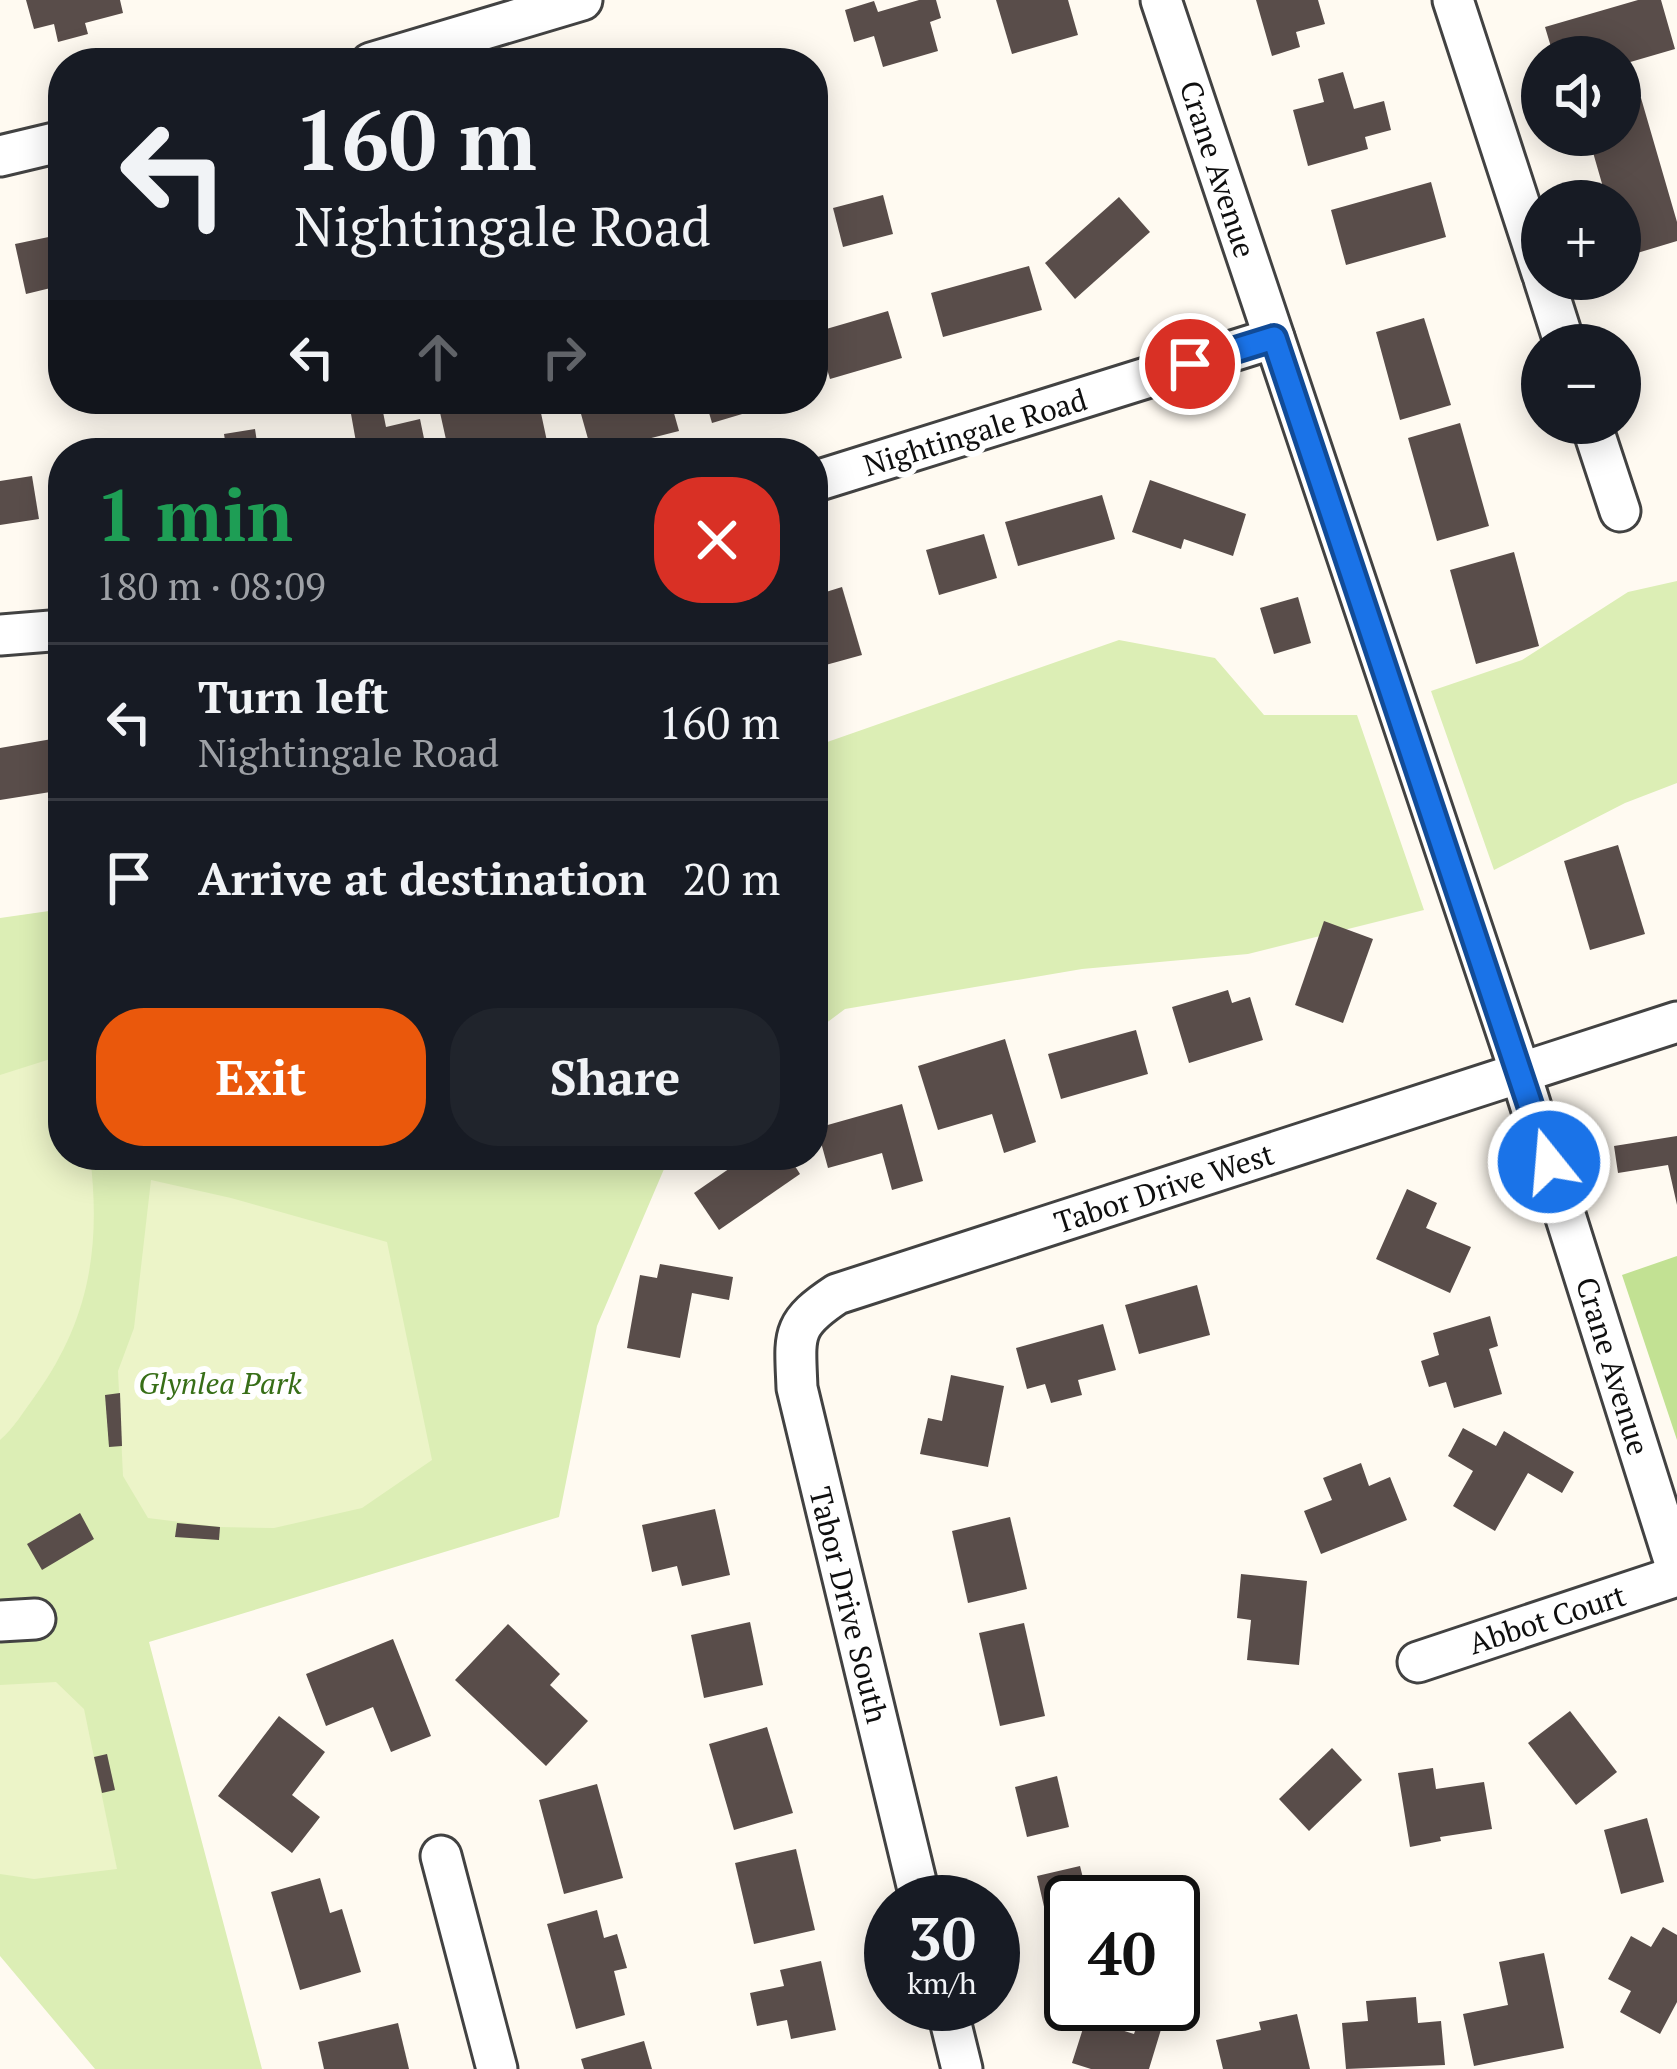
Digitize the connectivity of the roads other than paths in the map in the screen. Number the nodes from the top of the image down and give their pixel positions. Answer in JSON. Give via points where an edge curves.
{"nodes":[{"id":1,"x":582,"y":0,"type":"edge"},
{"id":2,"x":1161,"y":0,"type":"edge"},
{"id":3,"x":1453,"y":0,"type":"edge"},
{"id":4,"x":421,"y":48,"type":"edge"},
{"id":5,"x":48,"y":144,"type":"edge"},
{"id":6,"x":0,"y":155,"type":"edge"},
{"id":7,"x":1521,"y":209,"type":"edge"},
{"id":8,"x":1274,"y":338,"type":"junction"},
{"id":9,"x":1598,"y":444,"type":"edge"},
{"id":10,"x":828,"y":477,"type":"edge"},
{"id":11,"x":1619,"y":512,"type":"dead end"},
{"id":12,"x":48,"y":630,"type":"edge"},
{"id":13,"x":0,"y":635,"type":"edge"},
{"id":14,"x":1677,"y":1022,"type":"edge"},
{"id":15,"x":1520,"y":1072,"type":"junction"},
{"id":16,"x":812,"y":1311,"type":"joint"},
{"id":17,"x":1677,"y":1573,"type":"edge"},
{"id":18,"x":1418,"y":1662,"type":"dead end"},
{"id":19,"x":441,"y":1856,"type":"dead end"},
{"id":20,"x":914,"y":1875,"type":"edge"},
{"id":21,"x":953,"y":2031,"type":"edge"},
{"id":22,"x":497,"y":2069,"type":"edge"},
{"id":23,"x":962,"y":2069,"type":"edge"}],
"edges":[{"from":1,"to":4,"type":"street"},
{"from":2,"to":8,"type":"street","name":"Crane Avenue"},
{"from":3,"to":7,"type":"street"},
{"from":5,"to":6,"type":"street"},
{"from":8,"to":10,"type":"street","name":"Nightingale Road"},
{"from":8,"to":15,"type":"street","name":"Crane Avenue"},
{"from":9,"to":11,"type":"street"},
{"from":12,"to":13,"type":"street"},
{"from":14,"to":15,"type":"street","name":"Tabor Drive West"},
{"from":15,"to":16,"type":"street","name":"Tabor Drive West","via":[[837,1294]]},
{"from":15,"to":17,"type":"street","name":"Crane Avenue"},
{"from":16,"to":20,"type":"street","name":"Tabor Drive South","via":[[795,1336],[797,1388]]},
{"from":17,"to":18,"type":"street","name":"Abbot Court"},
{"from":19,"to":22,"type":"street"},
{"from":21,"to":23,"type":"street"}]}
